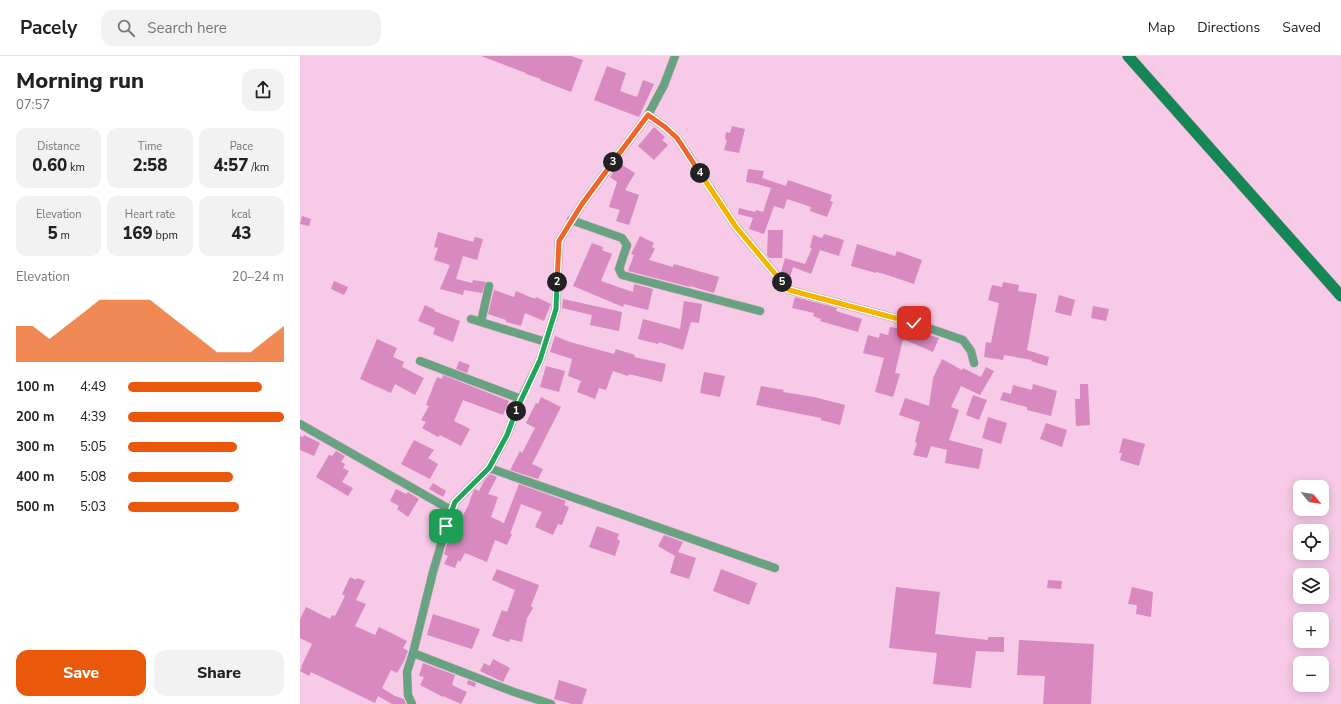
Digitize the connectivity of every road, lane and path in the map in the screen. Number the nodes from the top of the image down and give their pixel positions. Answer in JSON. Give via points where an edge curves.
{"nodes":[{"id":1,"x":675,"y":56,"type":"edge"},
{"id":2,"x":1128,"y":56,"type":"edge"},
{"id":3,"x":648,"y":115,"type":"junction"},
{"id":4,"x":571,"y":220,"type":"junction"},
{"id":5,"x":489,"y":286,"type":"dead end"},
{"id":6,"x":1341,"y":296,"type":"edge"},
{"id":7,"x":760,"y":311,"type":"dead end"},
{"id":8,"x":471,"y":318,"type":"dead end"},
{"id":9,"x":481,"y":322,"type":"junction"},
{"id":10,"x":546,"y":342,"type":"junction"},
{"id":11,"x":420,"y":361,"type":"dead end"},
{"id":12,"x":974,"y":363,"type":"dead end"},
{"id":13,"x":521,"y":399,"type":"junction"},
{"id":14,"x":300,"y":424,"type":"edge"},
{"id":15,"x":489,"y":468,"type":"junction"},
{"id":16,"x":451,"y":510,"type":"junction"},
{"id":17,"x":775,"y":568,"type":"dead end"},
{"id":18,"x":413,"y":653,"type":"junction"},
{"id":19,"x":412,"y":704,"type":"edge"},
{"id":20,"x":551,"y":704,"type":"edge"}],
"edges":[{"from":1,"to":3,"type":"street"},
{"from":2,"to":6,"type":"main road"},
{"from":3,"to":4,"type":"street"},
{"from":3,"to":12,"type":"street","via":[[677,138],[736,227],[789,290],[914,323],[963,340],[971,351]]},
{"from":4,"to":7,"type":"street","via":[[622,238],[627,245],[619,269],[622,275]]},
{"from":4,"to":10,"type":"street","via":[[559,241],[556,309]]},
{"from":5,"to":9,"type":"street"},
{"from":8,"to":9,"type":"street"},
{"from":9,"to":10,"type":"street"},
{"from":10,"to":13,"type":"street"},
{"from":11,"to":13,"type":"street"},
{"from":13,"to":15,"type":"street","via":[[507,435]]},
{"from":14,"to":16,"type":"street"},
{"from":15,"to":16,"type":"street","via":[[455,502]]},
{"from":15,"to":17,"type":"street"},
{"from":16,"to":18,"type":"street"},
{"from":18,"to":19,"type":"street","via":[[407,672],[408,695]]},
{"from":18,"to":20,"type":"street"}]}
